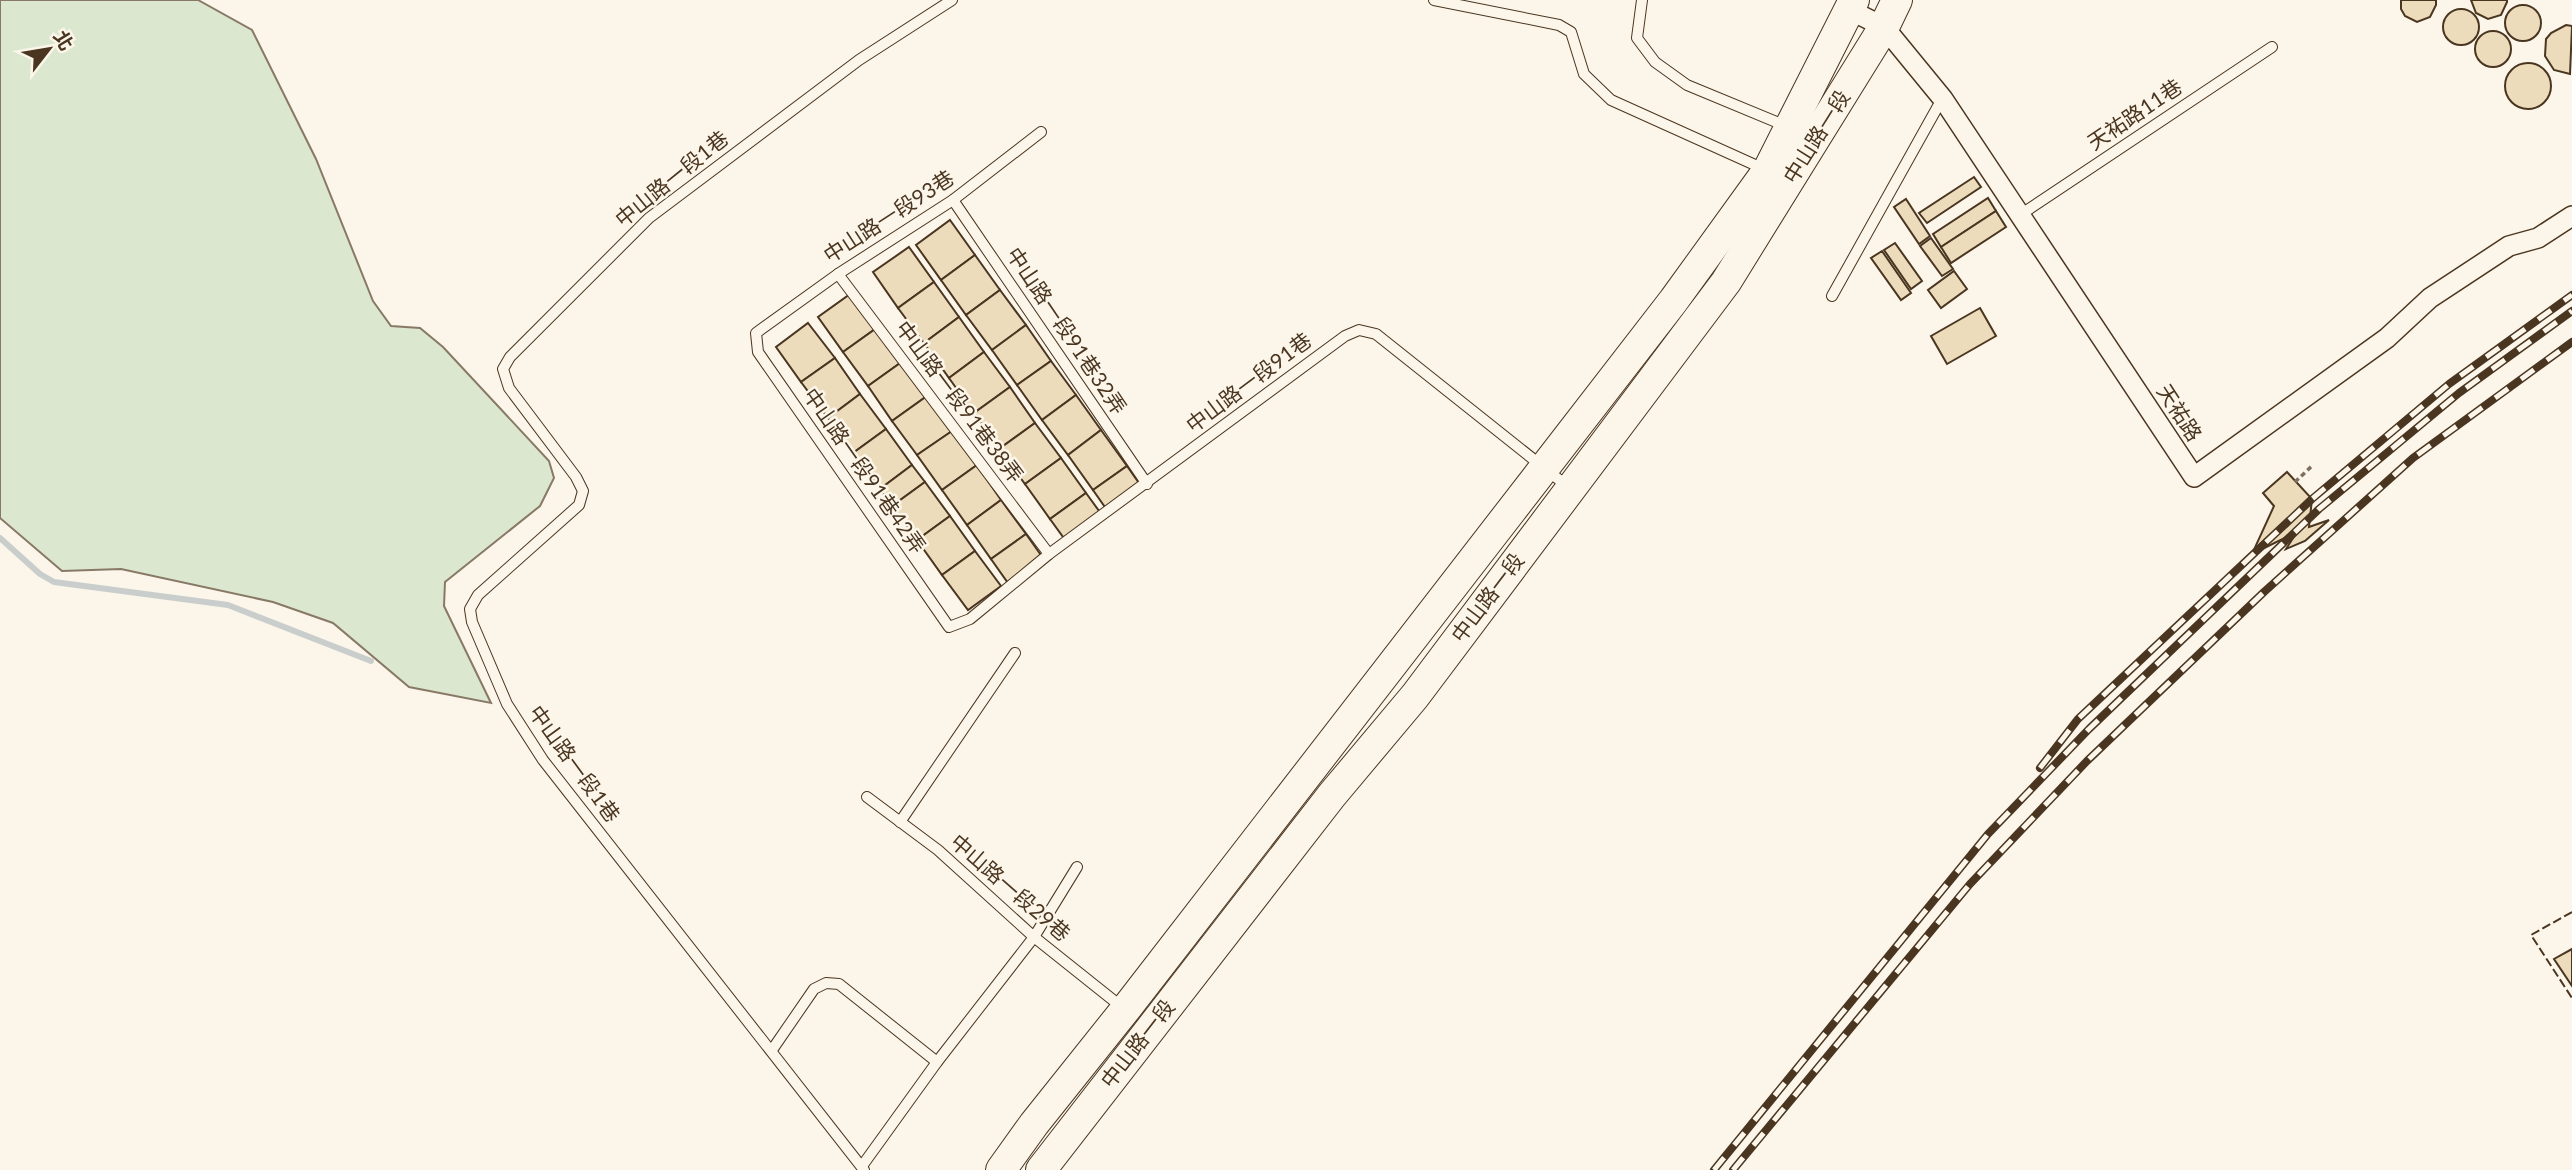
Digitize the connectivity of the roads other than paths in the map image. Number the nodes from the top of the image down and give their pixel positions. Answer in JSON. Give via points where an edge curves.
{"nodes":[{"id":1,"x":952,"y":0,"type":"edge"},
{"id":2,"x":1434,"y":0,"type":"edge"},
{"id":3,"x":1642,"y":0,"type":"edge"},
{"id":4,"x":1898,"y":0,"type":"edge"},
{"id":5,"x":1852,"y":5,"type":"edge"},
{"id":6,"x":1884,"y":27,"type":"junction"},
{"id":7,"x":2272,"y":47,"type":"dead end"},
{"id":8,"x":1942,"y":99,"type":"junction"},
{"id":9,"x":1789,"y":128,"type":"junction"},
{"id":10,"x":1041,"y":132,"type":"dead end"},
{"id":11,"x":1768,"y":170,"type":"junction"},
{"id":12,"x":953,"y":200,"type":"junction"},
{"id":13,"x":2020,"y":215,"type":"junction"},
{"id":14,"x":2572,"y":216,"type":"edge"},
{"id":15,"x":838,"y":274,"type":"junction"},
{"id":16,"x":1832,"y":296,"type":"dead end"},
{"id":17,"x":757,"y":333,"type":"joint"},
{"id":18,"x":1542,"y":468,"type":"junction"},
{"id":19,"x":1147,"y":484,"type":"junction"},
{"id":20,"x":1570,"y":489,"type":"junction"},
{"id":21,"x":1049,"y":554,"type":"junction"},
{"id":22,"x":949,"y":627,"type":"joint"},
{"id":23,"x":1015,"y":653,"type":"dead end"},
{"id":24,"x":867,"y":797,"type":"dead end"},
{"id":25,"x":900,"y":822,"type":"junction"},
{"id":26,"x":1077,"y":867,"type":"dead end"},
{"id":27,"x":1034,"y":937,"type":"junction"},
{"id":28,"x":1125,"y":1010,"type":"junction"},
{"id":29,"x":772,"y":1049,"type":"junction"},
{"id":30,"x":937,"y":1062,"type":"junction"},
{"id":31,"x":863,"y":1168,"type":"edge"},
{"id":32,"x":1001,"y":1170,"type":"edge"},
{"id":33,"x":1041,"y":1170,"type":"edge"}],
"edges":[{"from":1,"to":29,"type":"lane","name":"中山路一段1巷","via":[[859,60],[649,218],[503,369],[509,388],[583,491],[579,505],[478,595],[470,609],[472,622],[507,704],[543,760]]},
{"from":2,"to":11,"type":"lane","via":[[1559,25],[1571,32],[1584,74],[1611,100]]},
{"from":3,"to":9,"type":"lane","via":[[1637,38],[1656,62],[1687,85]]},
{"from":4,"to":6,"type":"main road","name":"中山路一段"},
{"from":5,"to":6,"type":"street","name":"天祐路"},
{"from":5,"to":9,"type":"main road","name":"中山路一段"},
{"from":6,"to":8,"type":"street","name":"天祐路"},
{"from":6,"to":20,"type":"main road","name":"中山路一段","via":[[1726,282]]},
{"from":7,"to":13,"type":"lane","name":"天祐路11巷"},
{"from":8,"to":13,"type":"street","name":"天祐路"},
{"from":8,"to":16,"type":"lane"},
{"from":9,"to":11,"type":"main road","name":"中山路一段"},
{"from":10,"to":12,"type":"lane","name":"中山路一段93巷"},
{"from":11,"to":18,"type":"main road","name":"中山路一段","via":[[1674,300]]},
{"from":12,"to":15,"type":"lane","name":"中山路一段93巷"},
{"from":12,"to":19,"type":"lane","name":"中山路一段91巷32弄"},
{"from":13,"to":14,"type":"street","name":"天祐路","via":[[2194,477],[2387,338],[2430,298],[2509,246],[2539,238]]},
{"from":15,"to":17,"type":"lane","name":"中山路一段93巷"},
{"from":15,"to":21,"type":"lane","name":"中山路一段91巷38弄"},
{"from":17,"to":22,"type":"lane","name":"中山路一段91巷42弄","via":[[758,352]]},
{"from":18,"to":19,"type":"lane","name":"中山路一段91巷","via":[[1376,334],[1359,330],[1345,335]]},
{"from":18,"to":20,"type":"lane","name":"中山路一段91巷"},
{"from":18,"to":28,"type":"main road","name":"中山路一段"},
{"from":19,"to":21,"type":"lane","name":"中山路一段91巷"},
{"from":20,"to":33,"type":"main road","name":"中山路一段","via":[[1415,696],[1332,795]]},
{"from":21,"to":22,"type":"lane","name":"中山路一段91巷","via":[[970,619]]},
{"from":23,"to":25,"type":"lane"},
{"from":24,"to":25,"type":"lane","name":"中山路一段29巷"},
{"from":25,"to":27,"type":"lane","name":"中山路一段29巷"},
{"from":26,"to":27,"type":"lane"},
{"from":27,"to":28,"type":"lane","name":"中山路一段29巷"},
{"from":27,"to":30,"type":"lane"},
{"from":28,"to":32,"type":"main road","name":"中山路一段"},
{"from":29,"to":30,"type":"lane","via":[[814,989],[826,983],[839,984]]},
{"from":29,"to":31,"type":"lane","name":"中山路一段1巷"},
{"from":30,"to":31,"type":"lane"}]}
